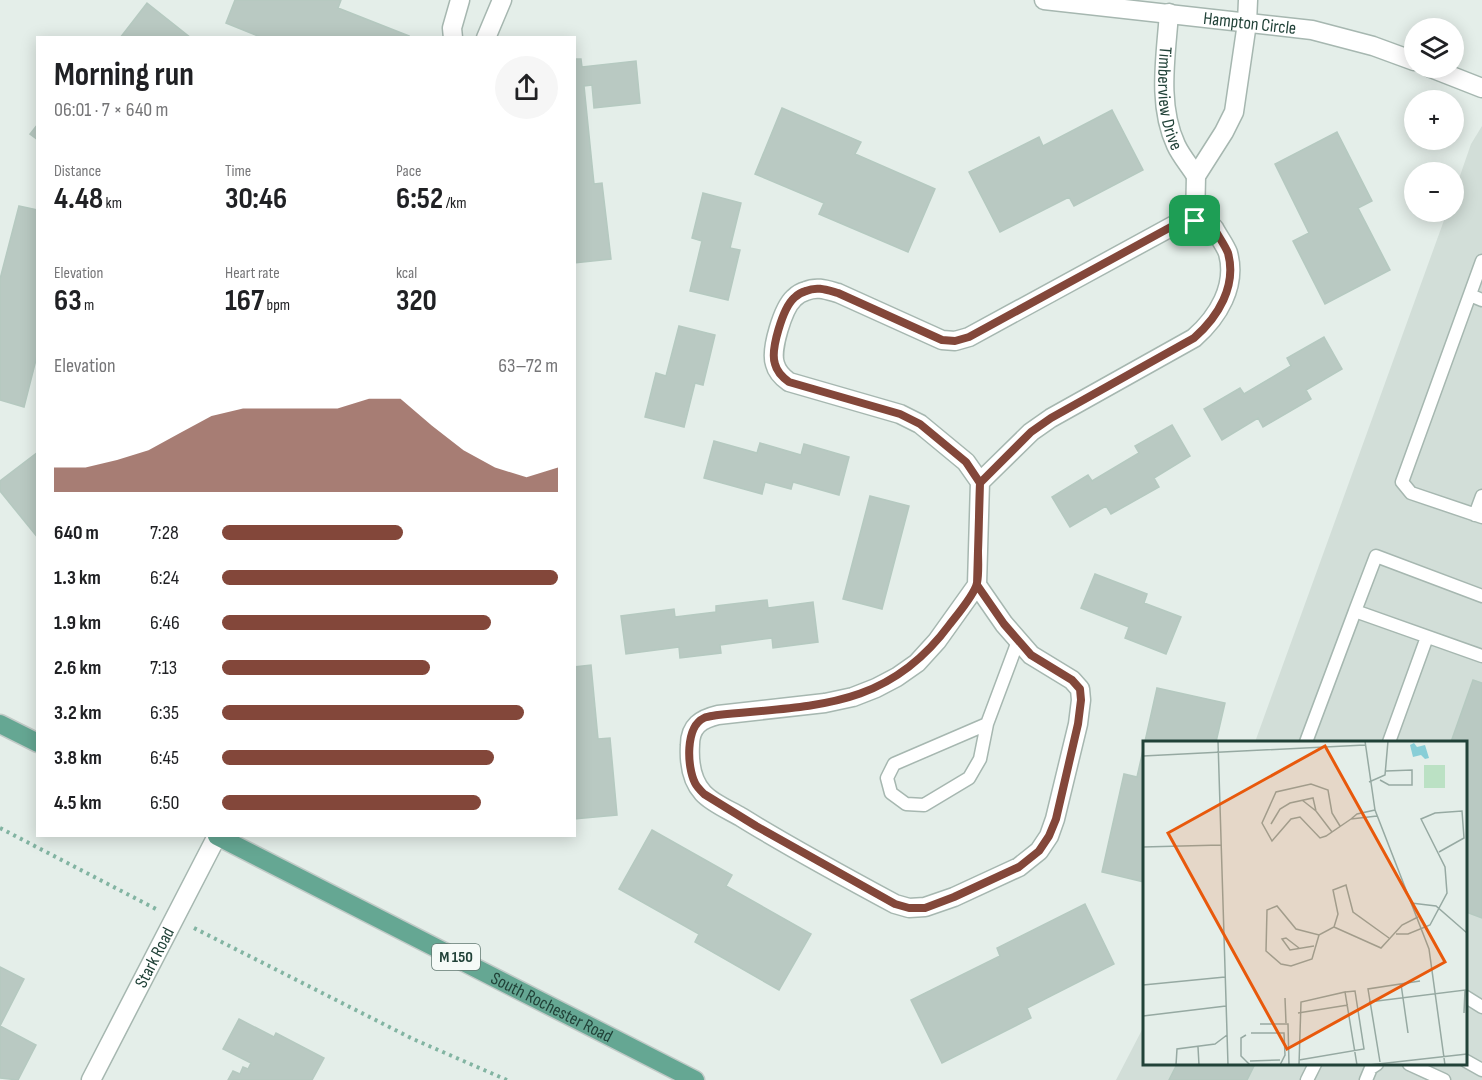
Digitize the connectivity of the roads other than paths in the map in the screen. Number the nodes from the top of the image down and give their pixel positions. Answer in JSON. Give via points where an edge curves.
{"nodes":[{"id":1,"x":460,"y":0,"type":"edge"},
{"id":2,"x":502,"y":0,"type":"edge"},
{"id":3,"x":1044,"y":0,"type":"edge"},
{"id":4,"x":1248,"y":0,"type":"edge"},
{"id":5,"x":1077,"y":2,"type":"edge"},
{"id":6,"x":1169,"y":13,"type":"junction"},
{"id":7,"x":1248,"y":23,"type":"junction"},
{"id":8,"x":453,"y":36,"type":"edge"},
{"id":9,"x":487,"y":36,"type":"edge"},
{"id":10,"x":1404,"y":57,"type":"edge"},
{"id":11,"x":1456,"y":78,"type":"edge"},
{"id":12,"x":1482,"y":88,"type":"edge"},
{"id":13,"x":1196,"y":176,"type":"junction"},
{"id":14,"x":1195,"y":221,"type":"junction"},
{"id":15,"x":1482,"y":261,"type":"edge"},
{"id":16,"x":1470,"y":295,"type":"junction"},
{"id":17,"x":1482,"y":300,"type":"edge"},
{"id":18,"x":980,"y":483,"type":"junction"},
{"id":19,"x":1482,"y":496,"type":"edge"},
{"id":20,"x":1478,"y":516,"type":"edge"},
{"id":21,"x":977,"y":585,"type":"junction"},
{"id":22,"x":1482,"y":596,"type":"edge"},
{"id":23,"x":1355,"y":611,"type":"junction"},
{"id":24,"x":1428,"y":637,"type":"junction"},
{"id":25,"x":1018,"y":641,"type":"junction"},
{"id":26,"x":1482,"y":656,"type":"edge"},
{"id":27,"x":0,"y":724,"type":"edge"},
{"id":28,"x":987,"y":724,"type":"junction"},
{"id":29,"x":1306,"y":741,"type":"edge"},
{"id":30,"x":1389,"y":741,"type":"edge"},
{"id":31,"x":36,"y":742,"type":"edge"},
{"id":32,"x":216,"y":837,"type":"edge"},
{"id":33,"x":219,"y":837,"type":"edge"},
{"id":34,"x":1467,"y":998,"type":"edge"},
{"id":35,"x":1482,"y":1007,"type":"edge"},
{"id":36,"x":1467,"y":1062,"type":"edge"},
{"id":37,"x":1314,"y":1065,"type":"edge"},
{"id":38,"x":1376,"y":1065,"type":"edge"},
{"id":39,"x":1411,"y":1065,"type":"edge"},
{"id":40,"x":1482,"y":1070,"type":"edge"},
{"id":41,"x":91,"y":1080,"type":"edge"},
{"id":42,"x":695,"y":1080,"type":"edge"},
{"id":43,"x":1307,"y":1080,"type":"edge"},
{"id":44,"x":1366,"y":1080,"type":"edge"},
{"id":45,"x":1444,"y":1080,"type":"edge"}],
"edges":[{"from":1,"to":8,"type":"street"},
{"from":2,"to":9,"type":"street"},
{"from":3,"to":5,"type":"street","name":"Hampton Circle"},
{"from":4,"to":7,"type":"street","name":"Timberview Drive"},
{"from":5,"to":6,"type":"street","name":"Hampton Circle"},
{"from":6,"to":7,"type":"street","name":"Hampton Circle"},
{"from":6,"to":13,"type":"street","name":"Timberview Drive","via":[[1164,92],[1167,120],[1176,146]]},
{"from":7,"to":10,"type":"street","name":"Hampton Circle","via":[[1312,30]]},
{"from":7,"to":13,"type":"street","name":"Timberview Drive","via":[[1234,112]]},
{"from":11,"to":12,"type":"street"},
{"from":13,"to":14,"type":"street"},
{"from":14,"to":18,"type":"street","via":[[1214,228],[1227,252],[1231,271],[1227,294],[1206,328],[1051,418],[1031,432]]},
{"from":14,"to":18,"type":"street","via":[[1180,222],[969,337],[955,341],[942,340],[821,288],[794,297],[775,345],[774,362],[780,374],[789,382],[900,414],[920,424],[966,462]]},
{"from":15,"to":16,"type":"lane"},
{"from":16,"to":17,"type":"lane"},
{"from":16,"to":20,"type":"lane","via":[[1402,482],[1411,493]]},
{"from":18,"to":21,"type":"street"},
{"from":19,"to":20,"type":"lane"},
{"from":21,"to":25,"type":"street"},
{"from":21,"to":25,"type":"street","via":[[917,663],[876,688],[825,703],[702,718],[689,742],[694,782],[704,794],[756,826],[895,904],[925,908],[954,897],[1019,867],[1039,851],[1056,819],[1078,724],[1080,689],[1031,655]]},
{"from":22,"to":23,"type":"lane","via":[[1376,556]]},
{"from":23,"to":24,"type":"lane"},
{"from":23,"to":29,"type":"lane"},
{"from":24,"to":26,"type":"lane"},
{"from":24,"to":30,"type":"lane"},
{"from":25,"to":28,"type":"lane"},
{"from":27,"to":31,"type":"main road"},
{"from":28,"to":28,"type":"lane","via":[[980,759],[969,778],[924,805],[906,804],[891,793],[887,778],[894,764]]},
{"from":32,"to":41,"type":"street","name":"Stark Road"},
{"from":33,"to":42,"type":"main road","name":"South Rochester Road","number":"M 150"},
{"from":34,"to":35,"type":"lane"},
{"from":36,"to":40,"type":"lane"},
{"from":37,"to":43,"type":"lane"},
{"from":38,"to":44,"type":"lane"},
{"from":39,"to":45,"type":"lane"}]}
